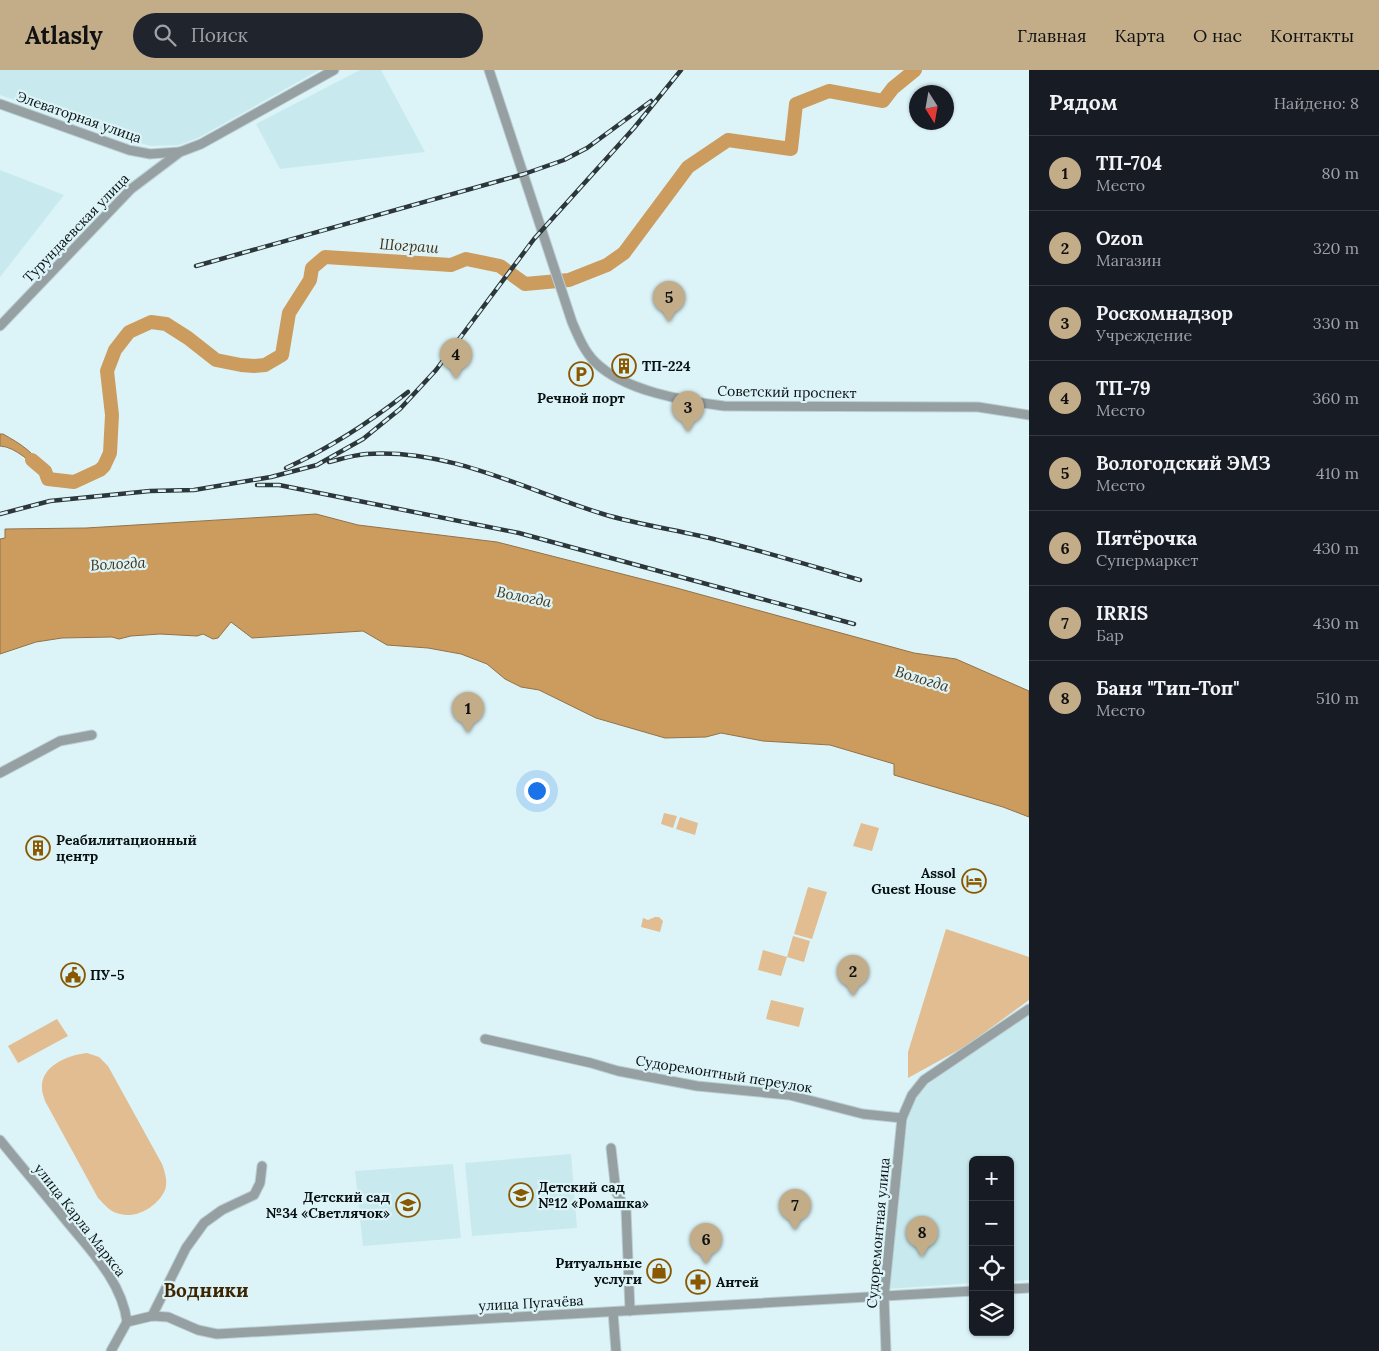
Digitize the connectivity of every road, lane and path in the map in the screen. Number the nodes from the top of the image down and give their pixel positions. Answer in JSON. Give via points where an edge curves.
{"nodes":[{"id":1,"x":334,"y":70,"type":"edge"},
{"id":2,"x":489,"y":70,"type":"edge"},
{"id":3,"x":0,"y":104,"type":"edge"},
{"id":4,"x":180,"y":152,"type":"junction"},
{"id":5,"x":0,"y":326,"type":"edge"},
{"id":6,"x":1029,"y":416,"type":"edge"},
{"id":7,"x":92,"y":735,"type":"dead end"},
{"id":8,"x":0,"y":773,"type":"edge"},
{"id":9,"x":1029,"y":1009,"type":"edge"},
{"id":10,"x":485,"y":1039,"type":"dead end"},
{"id":11,"x":902,"y":1118,"type":"junction"},
{"id":12,"x":0,"y":1140,"type":"edge"},
{"id":13,"x":611,"y":1148,"type":"dead end"},
{"id":14,"x":262,"y":1166,"type":"dead end"},
{"id":15,"x":1029,"y":1288,"type":"edge"},
{"id":16,"x":1014,"y":1289,"type":"edge"},
{"id":17,"x":969,"y":1291,"type":"edge"},
{"id":18,"x":884,"y":1296,"type":"junction"},
{"id":19,"x":630,"y":1311,"type":"junction"},
{"id":20,"x":614,"y":1312,"type":"junction"},
{"id":21,"x":152,"y":1316,"type":"junction"},
{"id":22,"x":127,"y":1322,"type":"junction"},
{"id":23,"x":111,"y":1351,"type":"edge"},
{"id":24,"x":616,"y":1351,"type":"edge"},
{"id":25,"x":886,"y":1351,"type":"edge"}],
"edges":[{"from":1,"to":4,"type":"street","name":"Турундаевская улица"},
{"from":2,"to":6,"type":"street","name":"Советский проспект","via":[[564,299],[580,339],[596,362],[610,373],[646,390],[688,402],[729,406],[978,407]]},
{"from":3,"to":4,"type":"street","name":"Элеваторная улица","via":[[129,150],[150,154]]},
{"from":4,"to":5,"type":"street","name":"Турундаевская улица","via":[[131,189]]},
{"from":7,"to":8,"type":"street","via":[[60,741]]},
{"from":9,"to":11,"type":"street","name":"Судоремонтная улица","via":[[924,1080],[912,1095]]},
{"from":10,"to":11,"type":"street","name":"Судоремонтный переулок","via":[[697,1086],[789,1095],[863,1114]]},
{"from":11,"to":18,"type":"street","name":"Судоремонтная улица"},
{"from":12,"to":22,"type":"street","name":"улица Карла Маркса","via":[[106,1271],[122,1299]]},
{"from":13,"to":19,"type":"street","via":[[616,1192],[626,1209]]},
{"from":14,"to":21,"type":"street","via":[[260,1183],[254,1194],[222,1210],[204,1224],[186,1248]]},
{"from":15,"to":16,"type":"street"},
{"from":17,"to":18,"type":"street","name":"улица Пугачёва"},
{"from":18,"to":19,"type":"street","name":"улица Пугачёва"},
{"from":18,"to":25,"type":"street","name":"Судоремонтная улица"},
{"from":19,"to":20,"type":"street","name":"улица Пугачёва"},
{"from":20,"to":21,"type":"street","name":"улица Пугачёва","via":[[217,1334],[168,1317]]},
{"from":20,"to":24,"type":"street"},
{"from":21,"to":22,"type":"street","name":"улица Пугачёва"},
{"from":22,"to":23,"type":"street"}]}
